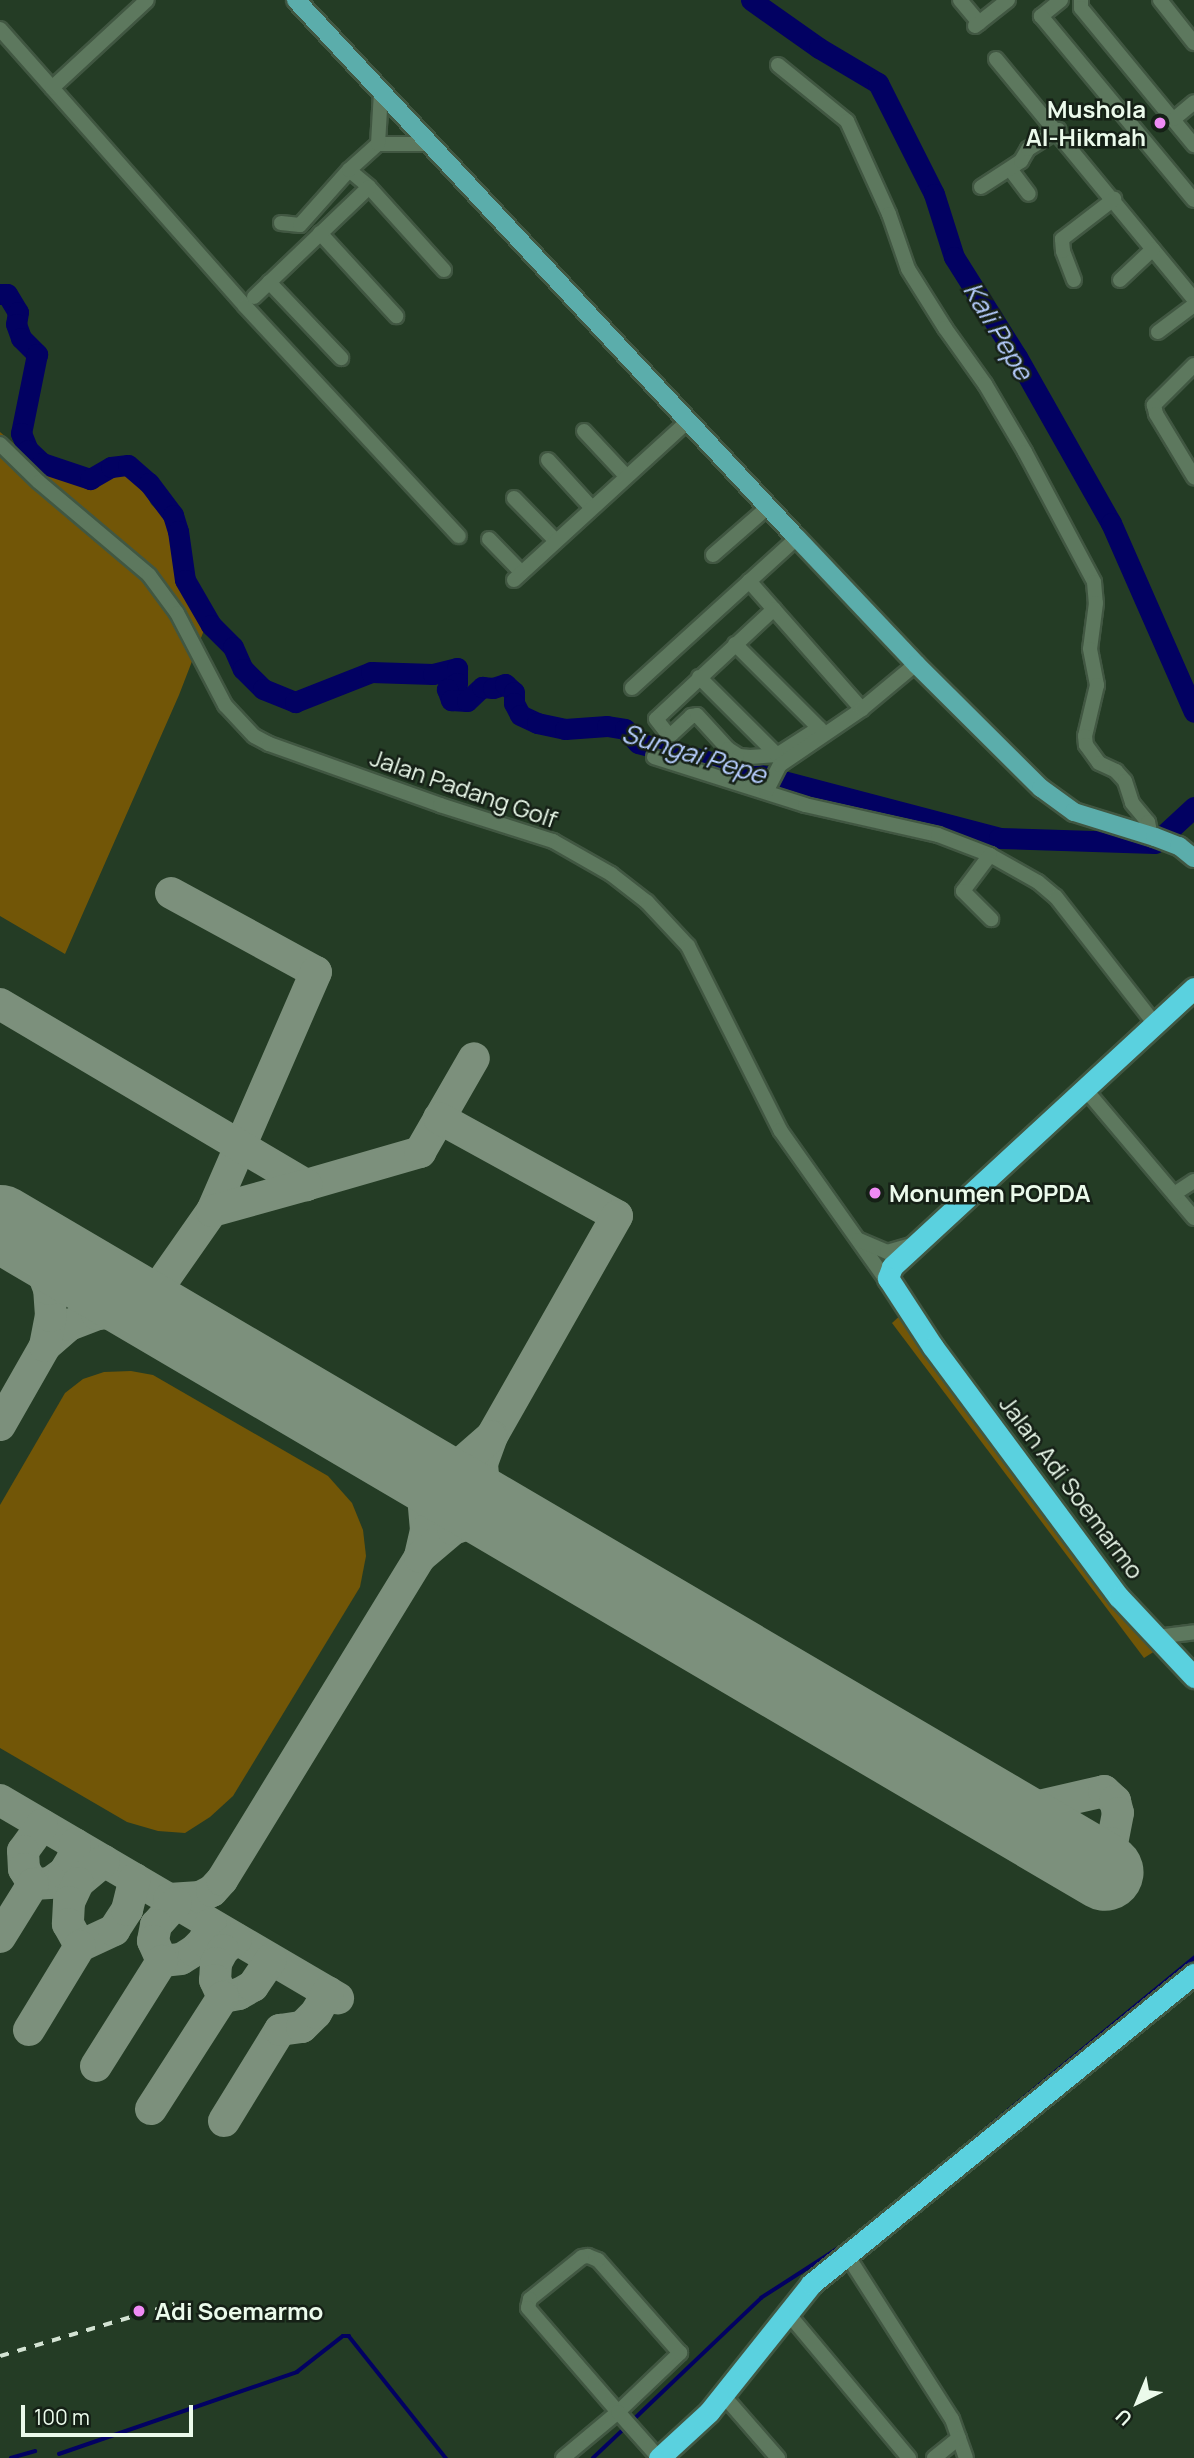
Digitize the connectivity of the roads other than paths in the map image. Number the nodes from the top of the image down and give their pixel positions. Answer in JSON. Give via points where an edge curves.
{"nodes":[{"id":1,"x":147,"y":0,"type":"edge"},
{"id":2,"x":296,"y":0,"type":"edge"},
{"id":3,"x":960,"y":0,"type":"edge"},
{"id":4,"x":1009,"y":0,"type":"edge"},
{"id":5,"x":1061,"y":0,"type":"edge"},
{"id":6,"x":1081,"y":0,"type":"edge"},
{"id":7,"x":1160,"y":0,"type":"edge"},
{"id":8,"x":0,"y":29,"type":"edge"},
{"id":9,"x":1194,"y":43,"type":"edge"},
{"id":10,"x":996,"y":59,"type":"dead end"},
{"id":11,"x":778,"y":65,"type":"dead end"},
{"id":12,"x":52,"y":88,"type":"junction"},
{"id":13,"x":381,"y":92,"type":"junction"},
{"id":14,"x":1194,"y":102,"type":"edge"},
{"id":15,"x":1174,"y":119,"type":"junction"},
{"id":16,"x":1058,"y":130,"type":"junction"},
{"id":17,"x":378,"y":144,"type":"junction"},
{"id":18,"x":431,"y":144,"type":"junction"},
{"id":19,"x":1194,"y":145,"type":"edge"},
{"id":20,"x":1010,"y":169,"type":"junction"},
{"id":21,"x":349,"y":170,"type":"junction"},
{"id":22,"x":369,"y":187,"type":"junction"},
{"id":23,"x":981,"y":187,"type":"dead end"},
{"id":24,"x":1029,"y":194,"type":"dead end"},
{"id":25,"x":1114,"y":200,"type":"junction"},
{"id":26,"x":1194,"y":200,"type":"edge"},
{"id":27,"x":281,"y":223,"type":"dead end"},
{"id":28,"x":320,"y":233,"type":"junction"},
{"id":29,"x":1153,"y":249,"type":"junction"},
{"id":30,"x":444,"y":270,"type":"dead end"},
{"id":31,"x":1074,"y":280,"type":"dead end"},
{"id":32,"x":1120,"y":280,"type":"dead end"},
{"id":33,"x":269,"y":282,"type":"junction"},
{"id":34,"x":254,"y":297,"type":"dead end"},
{"id":35,"x":1194,"y":299,"type":"edge"},
{"id":36,"x":1194,"y":305,"type":"edge"},
{"id":37,"x":396,"y":316,"type":"dead end"},
{"id":38,"x":1158,"y":332,"type":"dead end"},
{"id":39,"x":341,"y":358,"type":"dead end"},
{"id":40,"x":1192,"y":371,"type":"edge"},
{"id":41,"x":689,"y":420,"type":"junction"},
{"id":42,"x":584,"y":431,"type":"dead end"},
{"id":43,"x":0,"y":444,"type":"edge"},
{"id":44,"x":548,"y":460,"type":"dead end"},
{"id":45,"x":626,"y":475,"type":"junction"},
{"id":46,"x":1194,"y":477,"type":"edge"},
{"id":47,"x":514,"y":498,"type":"dead end"},
{"id":48,"x":768,"y":507,"type":"junction"},
{"id":49,"x":592,"y":508,"type":"junction"},
{"id":50,"x":458,"y":536,"type":"dead end"},
{"id":51,"x":489,"y":538,"type":"dead end"},
{"id":52,"x":797,"y":538,"type":"junction"},
{"id":53,"x":555,"y":540,"type":"junction"},
{"id":54,"x":713,"y":555,"type":"dead end"},
{"id":55,"x":749,"y":581,"type":"junction"},
{"id":56,"x":774,"y":609,"type":"junction"},
{"id":57,"x":735,"y":644,"type":"junction"},
{"id":58,"x":916,"y":664,"type":"junction"},
{"id":59,"x":699,"y":677,"type":"junction"},
{"id":60,"x":632,"y":688,"type":"dead end"},
{"id":61,"x":862,"y":709,"type":"junction"},
{"id":62,"x":823,"y":732,"type":"junction"},
{"id":63,"x":654,"y":757,"type":"dead end"},
{"id":64,"x":773,"y":774,"type":"junction"},
{"id":65,"x":1153,"y":836,"type":"junction"},
{"id":66,"x":990,"y":855,"type":"junction"},
{"id":67,"x":1194,"y":858,"type":"edge"},
{"id":68,"x":991,"y":919,"type":"dead end"},
{"id":69,"x":1194,"y":988,"type":"edge"},
{"id":70,"x":1155,"y":1024,"type":"junction"},
{"id":71,"x":1084,"y":1089,"type":"junction"},
{"id":72,"x":1194,"y":1181,"type":"edge"},
{"id":73,"x":1174,"y":1194,"type":"junction"},
{"id":74,"x":1194,"y":1218,"type":"edge"},
{"id":75,"x":852,"y":1236,"type":"junction"},
{"id":76,"x":918,"y":1242,"type":"junction"},
{"id":77,"x":884,"y":1271,"type":"junction"},
{"id":78,"x":916,"y":1322,"type":"junction"},
{"id":79,"x":1194,"y":1632,"type":"edge"},
{"id":80,"x":1156,"y":1637,"type":"junction"},
{"id":81,"x":1194,"y":1677,"type":"edge"},
{"id":82,"x":1194,"y":1974,"type":"edge"},
{"id":83,"x":847,"y":2255,"type":"junction"},
{"id":84,"x":786,"y":2311,"type":"junction"},
{"id":85,"x":723,"y":2395,"type":"junction"},
{"id":86,"x":622,"y":2417,"type":"junction"},
{"id":87,"x":959,"y":2438,"type":"junction"},
{"id":88,"x":563,"y":2458,"type":"edge"},
{"id":89,"x":659,"y":2458,"type":"edge"},
{"id":90,"x":778,"y":2458,"type":"edge"},
{"id":91,"x":909,"y":2458,"type":"edge"},
{"id":92,"x":934,"y":2458,"type":"edge"},
{"id":93,"x":966,"y":2458,"type":"edge"}],
"edges":[{"from":1,"to":12,"type":"street"},
{"from":2,"to":13,"type":"main road"},
{"from":3,"to":4,"type":"street","via":[[977,24]]},
{"from":5,"to":26,"type":"street","via":[[1041,16]]},
{"from":6,"to":15,"type":"street","via":[[1081,8]]},
{"from":7,"to":9,"type":"street"},
{"from":8,"to":12,"type":"street"},
{"from":10,"to":16,"type":"street"},
{"from":11,"to":65,"type":"street","via":[[846,121],[908,269],[1025,452],[1094,582],[1090,649],[1097,685],[1086,745],[1099,764],[1125,781],[1132,803]]},
{"from":12,"to":50,"type":"street"},
{"from":13,"to":17,"type":"street"},
{"from":13,"to":18,"type":"main road"},
{"from":14,"to":15,"type":"street"},
{"from":15,"to":19,"type":"street"},
{"from":16,"to":20,"type":"street","via":[[1028,149]]},
{"from":16,"to":25,"type":"street"},
{"from":17,"to":18,"type":"street"},
{"from":17,"to":21,"type":"street"},
{"from":18,"to":41,"type":"main road"},
{"from":20,"to":23,"type":"street"},
{"from":20,"to":24,"type":"street"},
{"from":21,"to":22,"type":"street"},
{"from":21,"to":27,"type":"street","via":[[300,225]]},
{"from":22,"to":28,"type":"street"},
{"from":22,"to":30,"type":"street"},
{"from":25,"to":29,"type":"street"},
{"from":25,"to":31,"type":"street","via":[[1062,239]]},
{"from":28,"to":33,"type":"street"},
{"from":28,"to":37,"type":"street"},
{"from":29,"to":32,"type":"street"},
{"from":29,"to":35,"type":"street"},
{"from":33,"to":34,"type":"street"},
{"from":33,"to":39,"type":"street"},
{"from":36,"to":38,"type":"street"},
{"from":40,"to":46,"type":"street","via":[[1158,398],[1154,409]]},
{"from":41,"to":45,"type":"street"},
{"from":41,"to":48,"type":"main road"},
{"from":42,"to":45,"type":"street"},
{"from":43,"to":75,"type":"street","name":"Jalan Padang Golf","via":[[149,575],[177,613],[225,705],[254,736],[553,841],[611,874],[647,902],[694,956],[780,1130]]},
{"from":44,"to":49,"type":"street"},
{"from":45,"to":49,"type":"street"},
{"from":47,"to":53,"type":"street"},
{"from":48,"to":52,"type":"main road"},
{"from":48,"to":54,"type":"street"},
{"from":49,"to":53,"type":"street"},
{"from":51,"to":53,"type":"street","via":[[518,576]]},
{"from":52,"to":55,"type":"street"},
{"from":52,"to":58,"type":"main road"},
{"from":55,"to":56,"type":"street"},
{"from":55,"to":60,"type":"street"},
{"from":56,"to":57,"type":"street"},
{"from":56,"to":61,"type":"street"},
{"from":57,"to":59,"type":"street"},
{"from":57,"to":62,"type":"street"},
{"from":58,"to":61,"type":"street"},
{"from":58,"to":65,"type":"main road","via":[[1062,805]]},
{"from":59,"to":64,"type":"street"},
{"from":59,"to":64,"type":"street","via":[[656,719],[667,733],[675,733],[697,715],[733,753],[750,757]]},
{"from":61,"to":62,"type":"street"},
{"from":62,"to":64,"type":"street"},
{"from":63,"to":64,"type":"street"},
{"from":64,"to":66,"type":"street","via":[[837,813],[938,835]]},
{"from":65,"to":67,"type":"main road"},
{"from":66,"to":68,"type":"street","via":[[963,891]]},
{"from":66,"to":70,"type":"street","via":[[1056,897]]},
{"from":69,"to":70,"type":"highway","name":"Jalan Adi Soemarmo"},
{"from":70,"to":71,"type":"highway","name":"Jalan Adi Soemarmo"},
{"from":71,"to":73,"type":"street"},
{"from":71,"to":76,"type":"highway","name":"Jalan Adi Soemarmo"},
{"from":72,"to":73,"type":"street"},
{"from":73,"to":74,"type":"street"},
{"from":75,"to":76,"type":"street","via":[[887,1252]]},
{"from":75,"to":77,"type":"street","name":"Jalan Padang Golf"},
{"from":76,"to":77,"type":"highway","name":"Jalan Adi Soemarmo"},
{"from":76,"to":78,"type":"highway","name":"Jalan Adi Soemarmo","via":[[908,1262],[904,1288]]},
{"from":77,"to":78,"type":"highway","name":"Jalan Adi Soemarmo"},
{"from":78,"to":80,"type":"highway","name":"Jalan Adi Soemarmo","via":[[1111,1586]]},
{"from":79,"to":80,"type":"street"},
{"from":80,"to":81,"type":"highway","name":"Jalan Adi Soemarmo"},
{"from":82,"to":83,"type":"highway"},
{"from":83,"to":84,"type":"highway"},
{"from":83,"to":87,"type":"street","via":[[952,2419]]},
{"from":84,"to":85,"type":"highway"},
{"from":84,"to":91,"type":"street"},
{"from":85,"to":89,"type":"highway"},
{"from":85,"to":90,"type":"street"},
{"from":86,"to":86,"type":"street","via":[[680,2351],[598,2260],[582,2257],[527,2306]]},
{"from":86,"to":88,"type":"street"},
{"from":86,"to":89,"type":"street"},
{"from":87,"to":92,"type":"street"},
{"from":87,"to":93,"type":"street"}]}
